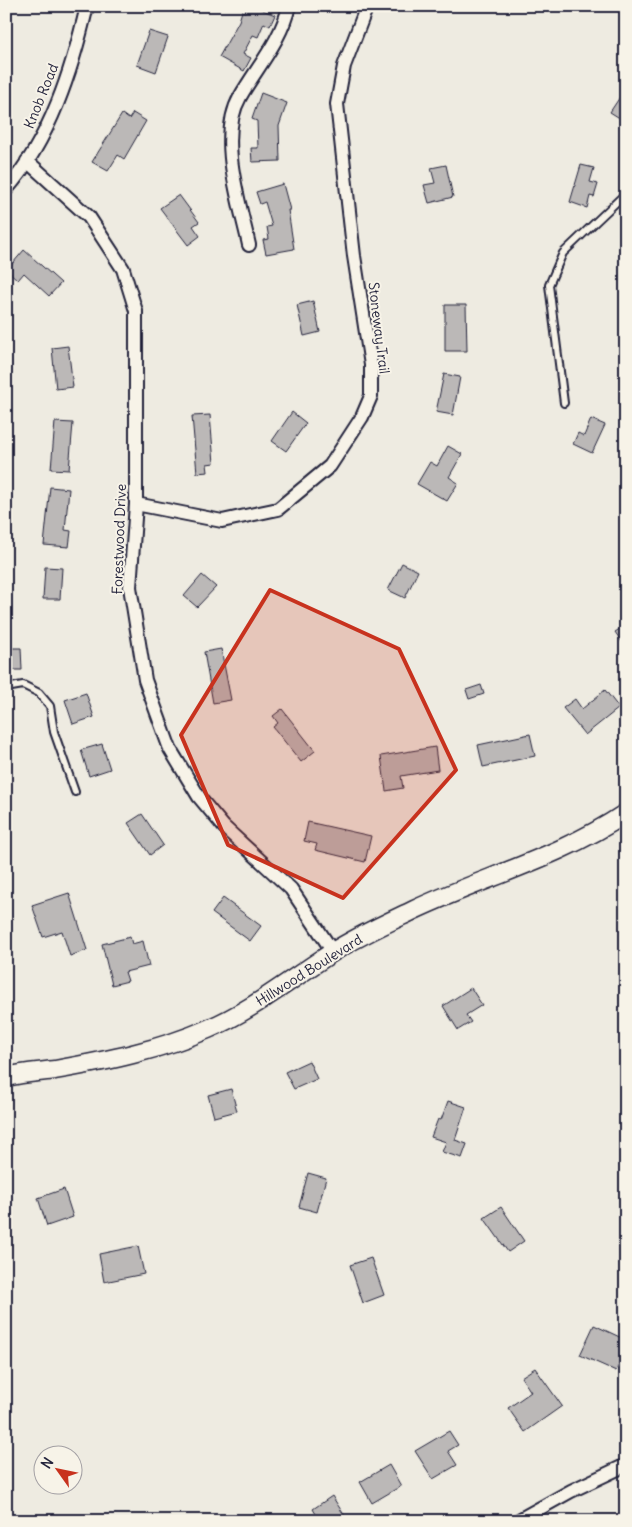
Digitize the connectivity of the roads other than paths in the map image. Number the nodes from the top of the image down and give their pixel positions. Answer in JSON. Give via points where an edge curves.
{"nodes":[{"id":1,"x":87,"y":6,"type":"edge"},
{"id":2,"x":289,"y":6,"type":"edge"},
{"id":3,"x":367,"y":6,"type":"edge"},
{"id":4,"x":27,"y":161,"type":"junction"},
{"id":5,"x":6,"y":190,"type":"edge"},
{"id":6,"x":626,"y":193,"type":"edge"},
{"id":7,"x":249,"y":245,"type":"dead end"},
{"id":8,"x":564,"y":403,"type":"dead end"},
{"id":9,"x":136,"y":504,"type":"junction"},
{"id":10,"x":6,"y":688,"type":"edge"},
{"id":11,"x":75,"y":792,"type":"dead end"},
{"id":12,"x":626,"y":813,"type":"edge"},
{"id":13,"x":333,"y":952,"type":"junction"},
{"id":14,"x":6,"y":1077,"type":"edge"},
{"id":15,"x":626,"y":1465,"type":"edge"},
{"id":16,"x":517,"y":1521,"type":"edge"}],
"edges":[{"from":1,"to":4,"type":"street","name":"Knob Road","via":[[64,84],[48,124]]},
{"from":2,"to":7,"type":"street","via":[[284,25],[239,99],[232,124],[231,165]]},
{"from":3,"to":9,"type":"street","name":"Stoneway Trail","via":[[344,66],[337,104],[371,365],[371,396],[362,417],[330,466],[278,509],[222,520]]},
{"from":4,"to":5,"type":"street","name":"Knob Road"},
{"from":4,"to":9,"type":"street","name":"Forestwood Drive","via":[[89,217],[123,269],[136,310]]},
{"from":6,"to":8,"type":"lane","via":[[563,253],[549,284]]},
{"from":9,"to":13,"type":"street","name":"Forestwood Drive","via":[[130,587],[145,680],[170,749],[199,797],[224,827],[291,889]]},
{"from":10,"to":11,"type":"lane","via":[[24,685],[50,706],[54,732]]},
{"from":12,"to":13,"type":"street","name":"Hillwood Boulevard","via":[[584,839],[441,898]]},
{"from":13,"to":14,"type":"street","name":"Hillwood Boulevard","via":[[263,999],[210,1028],[178,1041]]},
{"from":15,"to":16,"type":"street"}]}
